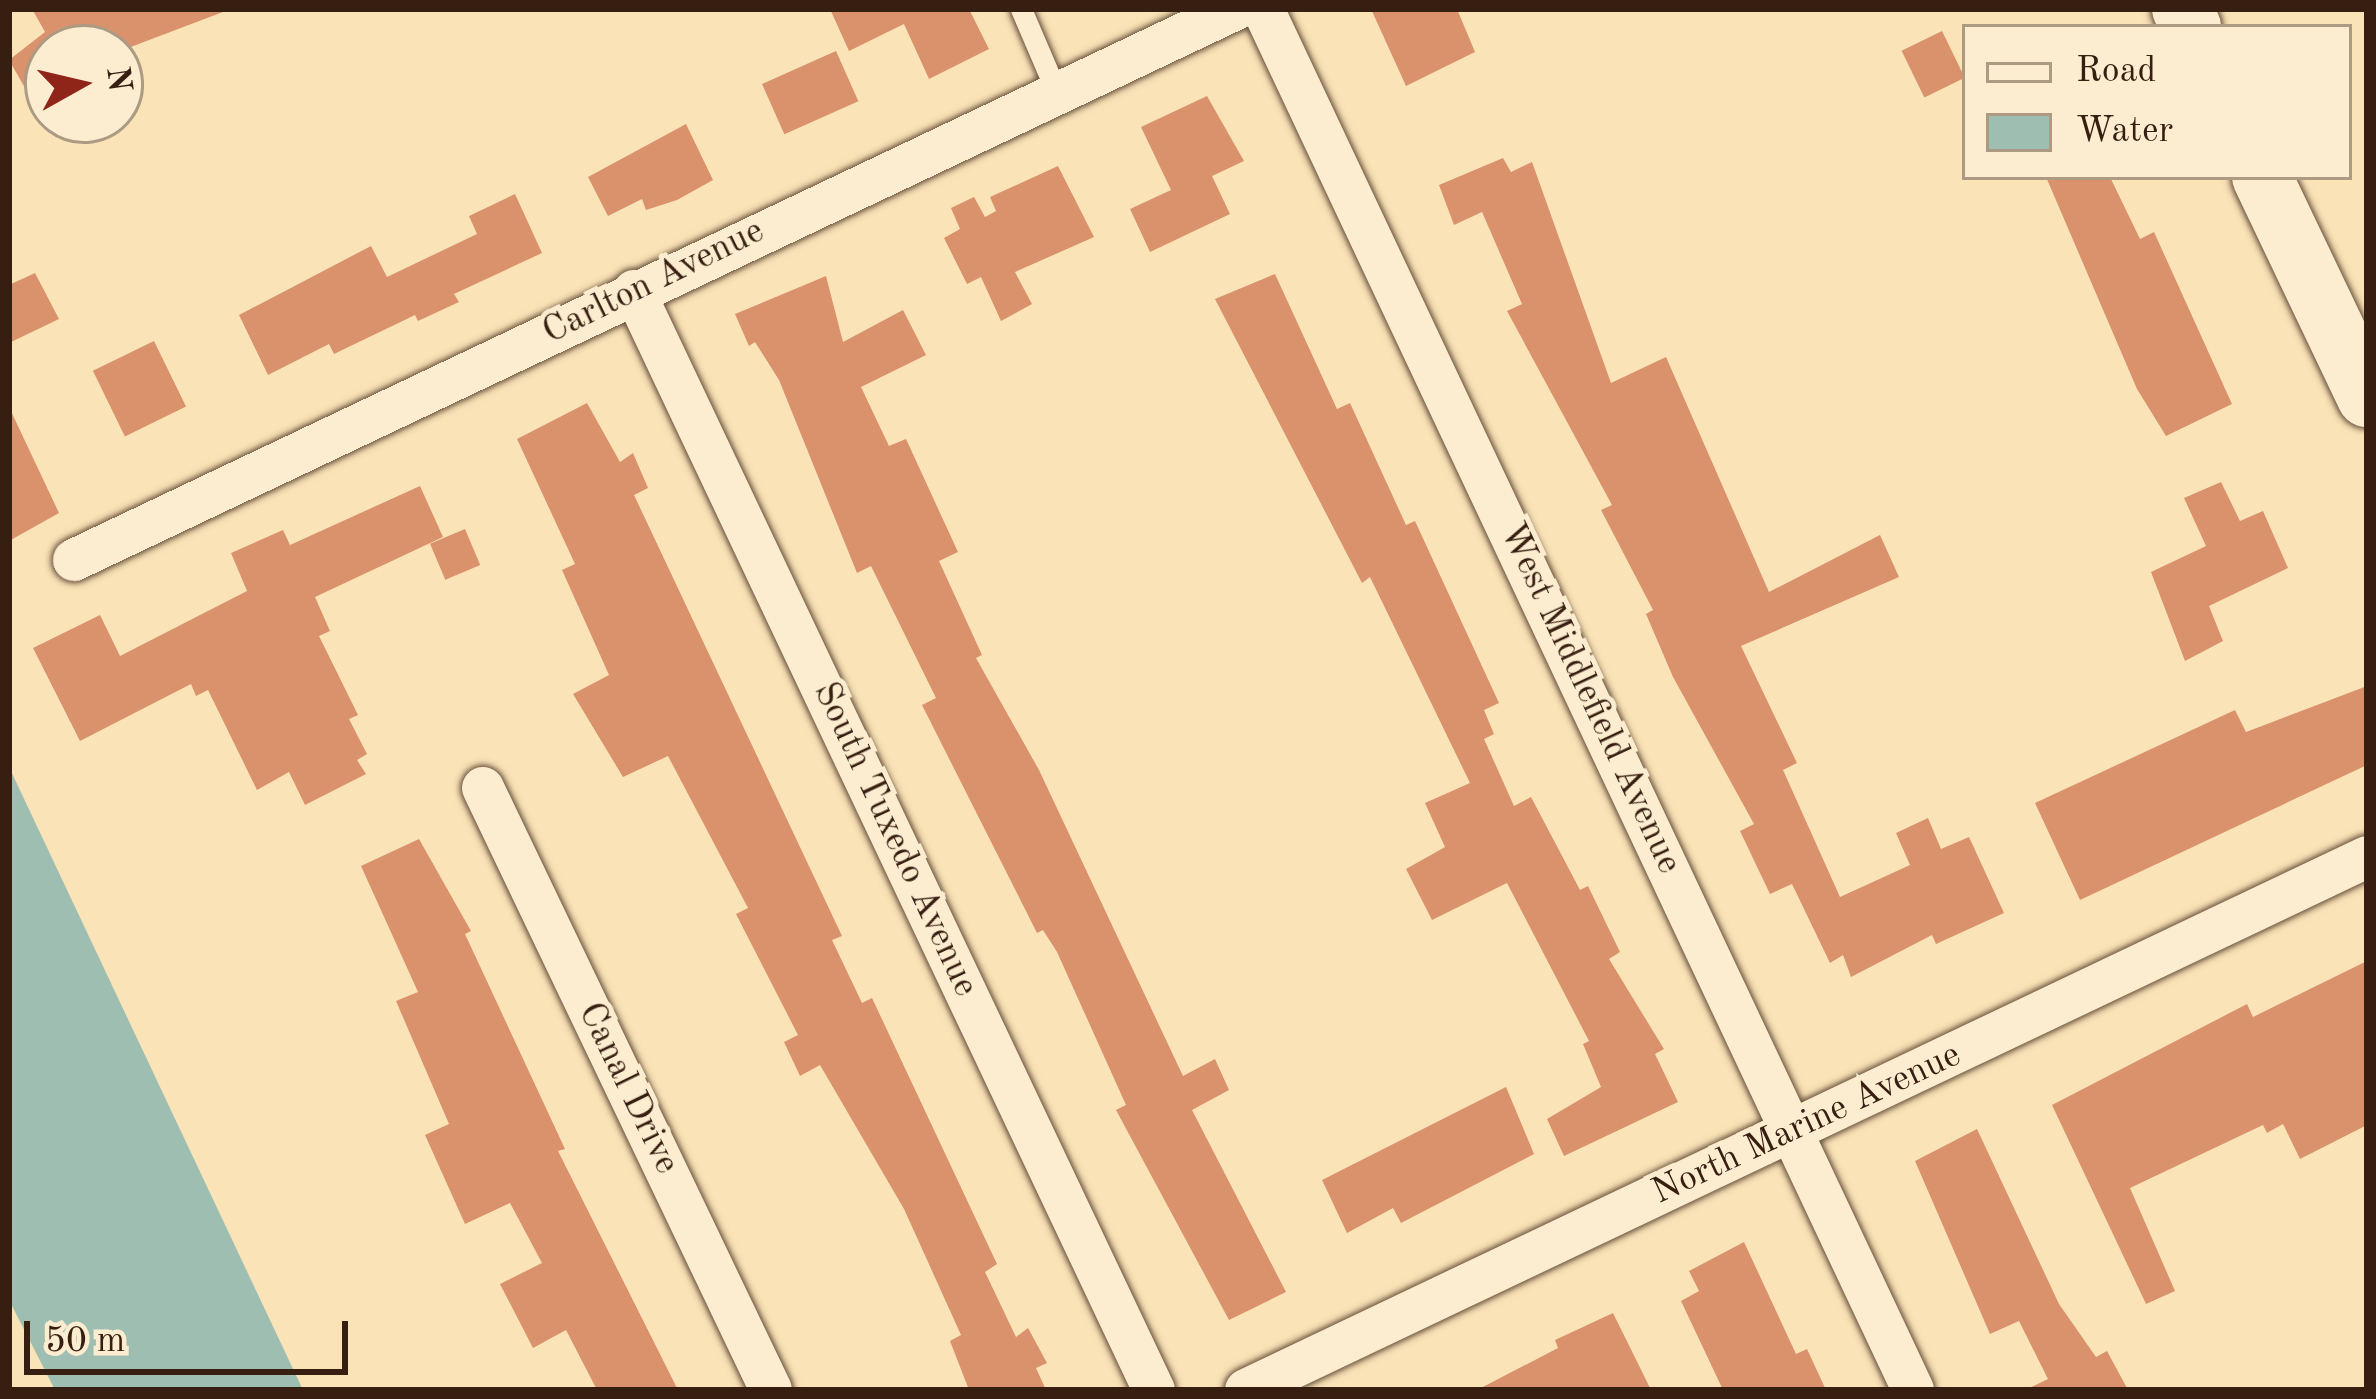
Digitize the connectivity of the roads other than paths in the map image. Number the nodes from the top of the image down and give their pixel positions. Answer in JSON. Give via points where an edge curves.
{"nodes":[{"id":1,"x":1021,"y":9,"type":"edge"},
{"id":2,"x":1236,"y":9,"type":"edge"},
{"id":3,"x":1263,"y":9,"type":"edge"},
{"id":4,"x":1057,"y":93,"type":"junction"},
{"id":5,"x":2263,"y":180,"type":"edge"},
{"id":6,"x":634,"y":291,"type":"junction"},
{"id":7,"x":2367,"y":398,"type":"edge"},
{"id":8,"x":74,"y":560,"type":"dead end"},
{"id":9,"x":483,"y":788,"type":"dead end"},
{"id":10,"x":2367,"y":857,"type":"edge"},
{"id":11,"x":1794,"y":1132,"type":"junction"},
{"id":12,"x":771,"y":1390,"type":"edge"},
{"id":13,"x":1154,"y":1390,"type":"edge"},
{"id":14,"x":1246,"y":1390,"type":"edge"},
{"id":15,"x":1913,"y":1390,"type":"edge"}],
"edges":[{"from":1,"to":4,"type":"lane"},
{"from":2,"to":4,"type":"street","name":"Carlton Avenue"},
{"from":3,"to":11,"type":"street","name":"West Middlefield Avenue"},
{"from":4,"to":6,"type":"street","name":"Carlton Avenue"},
{"from":5,"to":7,"type":"street"},
{"from":6,"to":8,"type":"street","name":"Carlton Avenue"},
{"from":6,"to":13,"type":"street","name":"South Tuxedo Avenue"},
{"from":9,"to":12,"type":"street","name":"Canal Drive"},
{"from":10,"to":11,"type":"street","name":"North Marine Avenue"},
{"from":11,"to":14,"type":"street","name":"North Marine Avenue"},
{"from":11,"to":15,"type":"street","name":"West Middlefield Avenue"}]}
